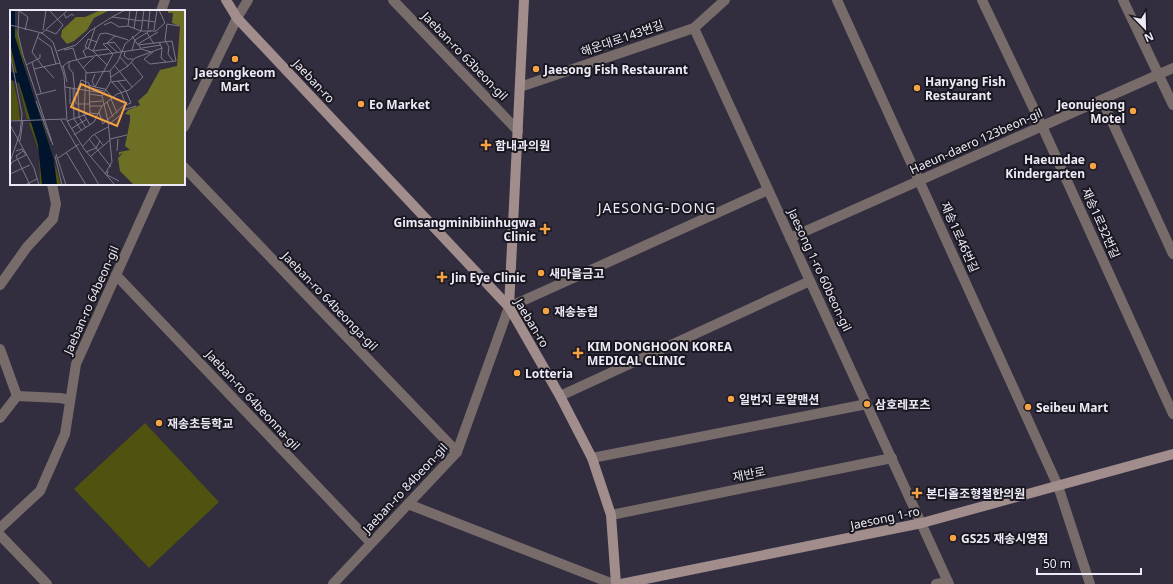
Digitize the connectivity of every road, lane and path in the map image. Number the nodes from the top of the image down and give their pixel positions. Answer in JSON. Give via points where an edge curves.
{"nodes":[{"id":1,"x":165,"y":0,"type":"edge"},
{"id":2,"x":226,"y":0,"type":"edge"},
{"id":3,"x":248,"y":0,"type":"edge"},
{"id":4,"x":393,"y":0,"type":"edge"},
{"id":5,"x":524,"y":0,"type":"edge"},
{"id":6,"x":725,"y":0,"type":"edge"},
{"id":7,"x":837,"y":0,"type":"edge"},
{"id":8,"x":982,"y":0,"type":"edge"},
{"id":9,"x":1123,"y":0,"type":"edge"},
{"id":10,"x":161,"y":10,"type":"edge"},
{"id":11,"x":237,"y":18,"type":"junction"},
{"id":12,"x":694,"y":28,"type":"junction"},
{"id":13,"x":1173,"y":68,"type":"edge"},
{"id":14,"x":1159,"y":74,"type":"junction"},
{"id":15,"x":520,"y":87,"type":"junction"},
{"id":16,"x":1102,"y":100,"type":"junction"},
{"id":17,"x":1173,"y":105,"type":"edge"},
{"id":18,"x":185,"y":124,"type":"edge"},
{"id":19,"x":1042,"y":126,"type":"junction"},
{"id":20,"x":518,"y":130,"type":"junction"},
{"id":21,"x":185,"y":168,"type":"edge"},
{"id":22,"x":920,"y":180,"type":"junction"},
{"id":23,"x":52,"y":185,"type":"edge"},
{"id":24,"x":157,"y":185,"type":"edge"},
{"id":25,"x":768,"y":190,"type":"junction"},
{"id":26,"x":790,"y":238,"type":"junction"},
{"id":27,"x":1173,"y":254,"type":"edge"},
{"id":28,"x":116,"y":275,"type":"junction"},
{"id":29,"x":810,"y":282,"type":"junction"},
{"id":30,"x":0,"y":285,"type":"edge"},
{"id":31,"x":509,"y":307,"type":"junction"},
{"id":32,"x":0,"y":349,"type":"edge"},
{"id":33,"x":17,"y":396,"type":"junction"},
{"id":34,"x":560,"y":396,"type":"junction"},
{"id":35,"x":70,"y":400,"type":"junction"},
{"id":36,"x":867,"y":404,"type":"junction"},
{"id":37,"x":1173,"y":414,"type":"edge"},
{"id":38,"x":0,"y":418,"type":"edge"},
{"id":39,"x":457,"y":452,"type":"junction"},
{"id":40,"x":1173,"y":454,"type":"edge"},
{"id":41,"x":592,"y":458,"type":"junction"},
{"id":42,"x":892,"y":458,"type":"junction"},
{"id":43,"x":1058,"y":486,"type":"junction"},
{"id":44,"x":408,"y":504,"type":"junction"},
{"id":45,"x":611,"y":514,"type":"junction"},
{"id":46,"x":922,"y":523,"type":"junction"},
{"id":47,"x":0,"y":528,"type":"edge"},
{"id":48,"x":0,"y":535,"type":"edge"},
{"id":49,"x":371,"y":543,"type":"junction"},
{"id":50,"x":949,"y":583,"type":"edge"},
{"id":51,"x":47,"y":584,"type":"edge"},
{"id":52,"x":333,"y":584,"type":"edge"},
{"id":53,"x":614,"y":584,"type":"edge"},
{"id":54,"x":621,"y":584,"type":"edge"},
{"id":55,"x":936,"y":584,"type":"edge"},
{"id":56,"x":1090,"y":584,"type":"edge"}],
"edges":[{"from":1,"to":10,"type":"street"},
{"from":2,"to":11,"type":"main road","name":"Jaeban-ro"},
{"from":3,"to":11,"type":"street"},
{"from":4,"to":20,"type":"street","name":"Jaeban-ro 63beon-gil"},
{"from":5,"to":15,"type":"main road"},
{"from":6,"to":12,"type":"street","name":"해운대로143번길"},
{"from":7,"to":22,"type":"street","name":"재송1로46번길"},
{"from":8,"to":19,"type":"street","name":"재송1로32번길"},
{"from":9,"to":14,"type":"street"},
{"from":11,"to":18,"type":"street"},
{"from":11,"to":31,"type":"main road","name":"Jaeban-ro"},
{"from":12,"to":15,"type":"street","name":"해운대로143번길"},
{"from":12,"to":25,"type":"street","name":"Jaesong 1-ro 60beon-gil"},
{"from":13,"to":14,"type":"street","name":"Haeun-daero 123beon-gil"},
{"from":14,"to":16,"type":"street","name":"Haeun-daero 123beon-gil"},
{"from":14,"to":17,"type":"street"},
{"from":15,"to":20,"type":"main road"},
{"from":16,"to":19,"type":"street","name":"Haeun-daero 123beon-gil"},
{"from":16,"to":27,"type":"street"},
{"from":19,"to":22,"type":"street","name":"Haeun-daero 123beon-gil"},
{"from":19,"to":37,"type":"street","name":"재송1로32번길"},
{"from":20,"to":31,"type":"main road"},
{"from":21,"to":39,"type":"street","name":"Jaeban-ro 64beonga-gil"},
{"from":22,"to":26,"type":"street","name":"Haeun-daero 123beon-gil"},
{"from":22,"to":43,"type":"street","name":"재송1로46번길"},
{"from":23,"to":30,"type":"street","via":[[56,204],[53,219],[27,247]]},
{"from":24,"to":28,"type":"street","name":"Jaeban-ro 64beon-gil"},
{"from":25,"to":26,"type":"street","name":"Jaesong 1-ro 60beon-gil"},
{"from":25,"to":31,"type":"street"},
{"from":26,"to":29,"type":"street","name":"Jaesong 1-ro 60beon-gil"},
{"from":28,"to":35,"type":"street","name":"Jaeban-ro 64beon-gil","via":[[76,364]]},
{"from":28,"to":49,"type":"street","name":"Jaeban-ro 64beonna-gil"},
{"from":29,"to":34,"type":"street"},
{"from":29,"to":36,"type":"street","name":"Jaesong 1-ro 60beon-gil"},
{"from":31,"to":34,"type":"main road","name":"Jaeban-ro"},
{"from":31,"to":39,"type":"street","name":"Jaeban-ro 84beon-gil"},
{"from":32,"to":33,"type":"street"},
{"from":33,"to":35,"type":"street"},
{"from":33,"to":38,"type":"street"},
{"from":34,"to":41,"type":"main road","name":"Jaeban-ro"},
{"from":35,"to":47,"type":"street","name":"Jaeban-ro 64beon-gil","via":[[65,434],[40,491]]},
{"from":36,"to":41,"type":"street"},
{"from":36,"to":42,"type":"street","name":"Jaesong 1-ro 60beon-gil"},
{"from":39,"to":44,"type":"street","name":"Jaeban-ro 84beon-gil"},
{"from":40,"to":43,"type":"main road","name":"Jaesong 1-ro"},
{"from":41,"to":45,"type":"main road","name":"Jaeban-ro"},
{"from":42,"to":45,"type":"street","name":"재반로"},
{"from":42,"to":46,"type":"street","name":"Jaesong 1-ro 60beon-gil"},
{"from":43,"to":46,"type":"main road","name":"Jaesong 1-ro"},
{"from":43,"to":56,"type":"street","name":"재송1로46번길"},
{"from":44,"to":49,"type":"street","name":"Jaeban-ro 84beon-gil"},
{"from":44,"to":53,"type":"street","name":"Jaeban-ro"},
{"from":45,"to":53,"type":"main road","name":"Jaeban-ro"},
{"from":46,"to":50,"type":"street","name":"Jaesong 1-ro 60beon-gil"},
{"from":46,"to":54,"type":"main road","name":"Jaesong 1-ro"},
{"from":48,"to":51,"type":"street"},
{"from":49,"to":52,"type":"street","name":"Jaeban-ro 84beon-gil"},
{"from":50,"to":55,"type":"street"}]}
